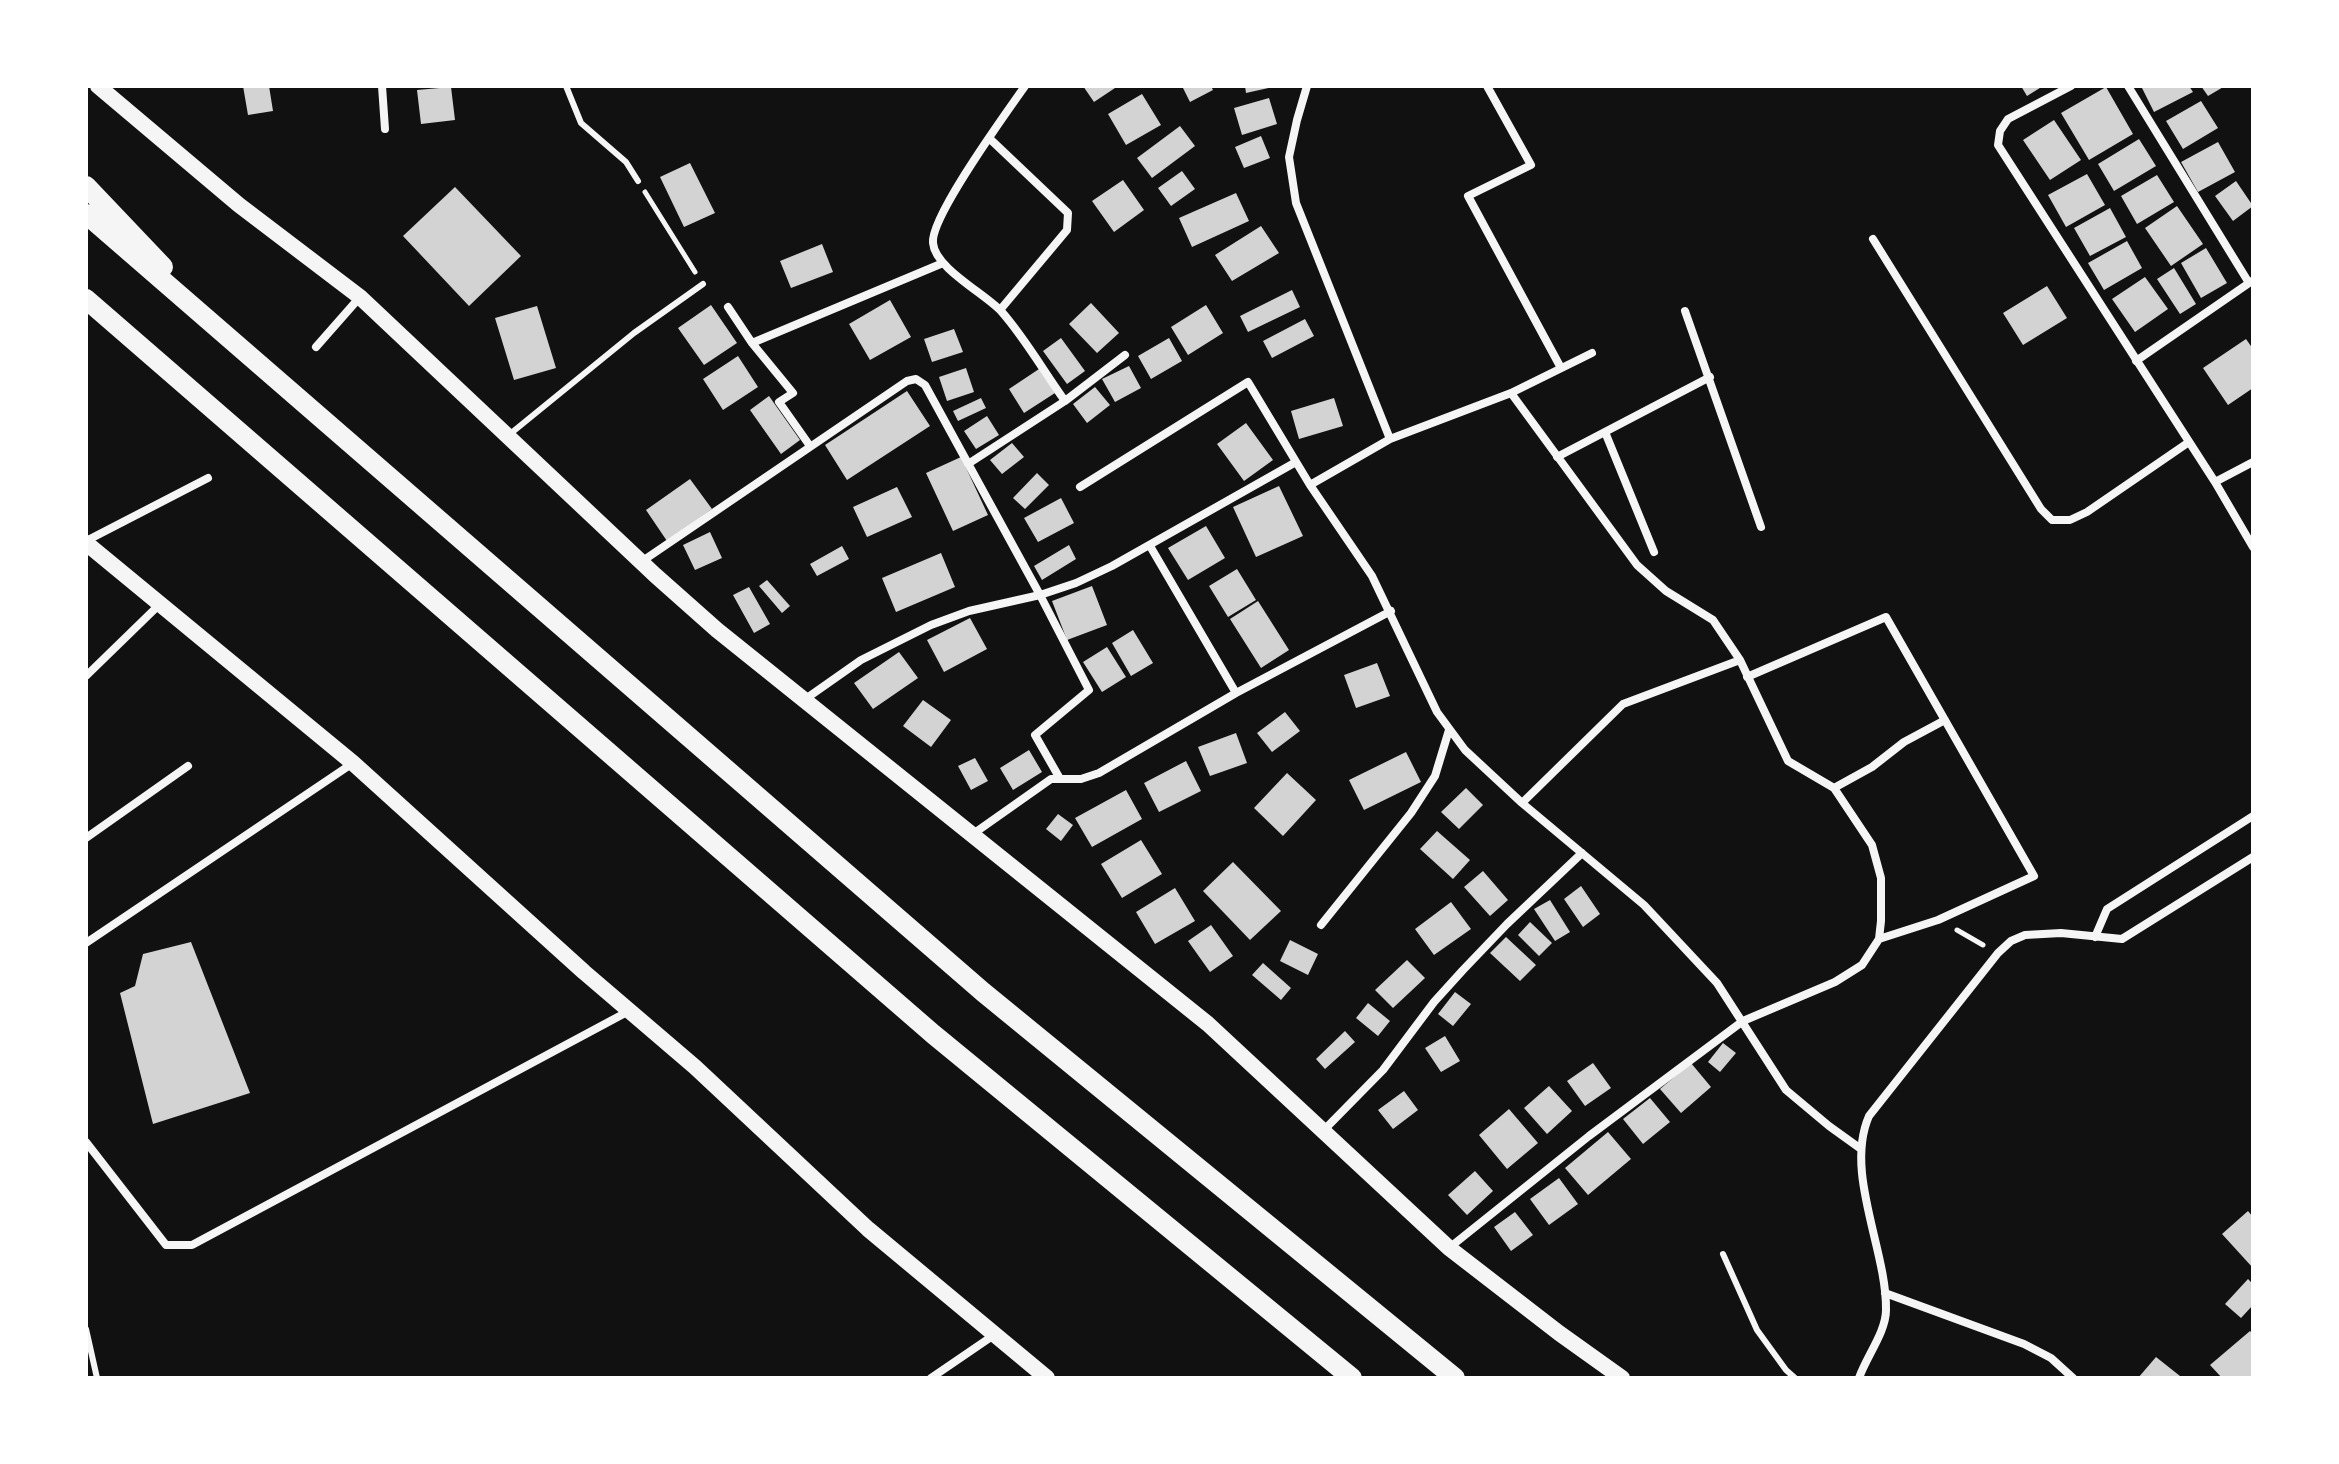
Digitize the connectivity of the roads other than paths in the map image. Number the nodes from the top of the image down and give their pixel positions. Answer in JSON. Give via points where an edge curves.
{"nodes":[{"id":1,"x":98,"y":86,"type":"edge"},
{"id":2,"x":382,"y":86,"type":"edge"},
{"id":3,"x":566,"y":86,"type":"edge"},
{"id":4,"x":1025,"y":86,"type":"edge"},
{"id":5,"x":1307,"y":86,"type":"edge"},
{"id":6,"x":1487,"y":86,"type":"edge"},
{"id":7,"x":2071,"y":86,"type":"edge"},
{"id":8,"x":2128,"y":86,"type":"edge"},
{"id":9,"x":385,"y":129,"type":"dead end"},
{"id":10,"x":989,"y":138,"type":"junction"},
{"id":11,"x":638,"y":181,"type":"road end"},
{"id":12,"x":86,"y":186,"type":"edge"},
{"id":13,"x":86,"y":214,"type":"edge"},
{"id":14,"x":1873,"y":239,"type":"dead end"},
{"id":15,"x":943,"y":263,"type":"junction"},
{"id":16,"x":2251,"y":282,"type":"edge"},
{"id":17,"x":703,"y":284,"type":"road end"},
{"id":18,"x":360,"y":297,"type":"junction"},
{"id":19,"x":86,"y":299,"type":"edge"},
{"id":20,"x":728,"y":307,"type":"dead end"},
{"id":21,"x":1000,"y":310,"type":"junction"},
{"id":22,"x":1685,"y":311,"type":"dead end"},
{"id":23,"x":86,"y":315,"type":"edge"},
{"id":24,"x":752,"y":343,"type":"junction"},
{"id":25,"x":316,"y":347,"type":"dead end"},
{"id":26,"x":1592,"y":353,"type":"dead end"},
{"id":27,"x":1125,"y":355,"type":"dead end"},
{"id":28,"x":253,"y":361,"type":"junction"},
{"id":29,"x":2136,"y":361,"type":"junction"},
{"id":30,"x":1561,"y":368,"type":"junction"},
{"id":31,"x":1710,"y":377,"type":"junction"},
{"id":32,"x":1511,"y":393,"type":"junction"},
{"id":33,"x":1065,"y":401,"type":"junction"},
{"id":34,"x":204,"y":402,"type":"junction"},
{"id":35,"x":1605,"y":432,"type":"junction"},
{"id":36,"x":508,"y":436,"type":"junction"},
{"id":37,"x":1390,"y":439,"type":"junction"},
{"id":38,"x":2189,"y":442,"type":"junction"},
{"id":39,"x":810,"y":446,"type":"junction"},
{"id":40,"x":1557,"y":457,"type":"junction"},
{"id":41,"x":1296,"y":462,"type":"junction"},
{"id":42,"x":2253,"y":462,"type":"edge"},
{"id":43,"x":968,"y":464,"type":"junction"},
{"id":44,"x":208,"y":478,"type":"dead end"},
{"id":45,"x":2215,"y":482,"type":"junction"},
{"id":46,"x":1310,"y":485,"type":"junction"},
{"id":47,"x":1080,"y":487,"type":"dead end"},
{"id":48,"x":1761,"y":527,"type":"dead end"},
{"id":49,"x":86,"y":542,"type":"edge"},
{"id":50,"x":1150,"y":546,"type":"junction"},
{"id":51,"x":2253,"y":547,"type":"edge"},
{"id":52,"x":1654,"y":552,"type":"dead end"},
{"id":53,"x":641,"y":562,"type":"junction"},
{"id":54,"x":1040,"y":595,"type":"junction"},
{"id":55,"x":161,"y":604,"type":"junction"},
{"id":56,"x":1391,"y":611,"type":"junction"},
{"id":57,"x":1740,"y":660,"type":"junction"},
{"id":58,"x":86,"y":676,"type":"edge"},
{"id":59,"x":1747,"y":677,"type":"junction"},
{"id":60,"x":1236,"y":693,"type":"junction"},
{"id":61,"x":803,"y":700,"type":"junction"},
{"id":62,"x":1945,"y":720,"type":"junction"},
{"id":63,"x":1449,"y":730,"type":"junction"},
{"id":64,"x":353,"y":763,"type":"junction"},
{"id":65,"x":188,"y":766,"type":"dead end"},
{"id":66,"x":1059,"y":777,"type":"junction"},
{"id":67,"x":1834,"y":788,"type":"junction"},
{"id":68,"x":1522,"y":803,"type":"junction"},
{"id":69,"x":2253,"y":816,"type":"edge"},
{"id":70,"x":972,"y":834,"type":"junction"},
{"id":71,"x":86,"y":838,"type":"edge"},
{"id":72,"x":1582,"y":853,"type":"junction"},
{"id":73,"x":2253,"y":857,"type":"edge"},
{"id":74,"x":1321,"y":925,"type":"dead end"},
{"id":75,"x":2095,"y":937,"type":"junction"},
{"id":76,"x":1879,"y":939,"type":"junction"},
{"id":77,"x":86,"y":943,"type":"edge"},
{"id":78,"x":629,"y":1010,"type":"junction"},
{"id":79,"x":1743,"y":1021,"type":"junction"},
{"id":80,"x":1323,"y":1131,"type":"junction"},
{"id":81,"x":86,"y":1142,"type":"edge"},
{"id":82,"x":1861,"y":1149,"type":"junction"},
{"id":83,"x":1449,"y":1248,"type":"junction"},
{"id":84,"x":1723,"y":1254,"type":"dead end"},
{"id":85,"x":1885,"y":1293,"type":"junction"},
{"id":86,"x":86,"y":1329,"type":"edge"},
{"id":87,"x":994,"y":1335,"type":"junction"},
{"id":88,"x":97,"y":1378,"type":"edge"},
{"id":89,"x":931,"y":1378,"type":"edge"},
{"id":90,"x":1047,"y":1378,"type":"edge"},
{"id":91,"x":1352,"y":1378,"type":"edge"},
{"id":92,"x":1455,"y":1378,"type":"edge"},
{"id":93,"x":1622,"y":1378,"type":"edge"},
{"id":94,"x":1795,"y":1378,"type":"edge"},
{"id":95,"x":1859,"y":1378,"type":"edge"},
{"id":96,"x":2073,"y":1378,"type":"edge"}],
"edges":[{"from":1,"to":18,"type":"main road","via":[[229,197]]},
{"from":2,"to":9,"type":"street"},
{"from":3,"to":11,"type":"lane","via":[[581,123],[626,162]]},
{"from":4,"to":10,"type":"street"},
{"from":5,"to":37,"type":"street","via":[[1289,157],[1296,203]]},
{"from":6,"to":30,"type":"street","via":[[1531,165],[1468,196]]},
{"from":7,"to":29,"type":"street","via":[[2008,119],[1998,145]]},
{"from":8,"to":16,"type":"street"},
{"from":10,"to":15,"type":"street","via":[[934,229],[933,246]]},
{"from":10,"to":21,"type":"street","via":[[1068,213],[1067,230]]},
{"from":12,"to":28,"type":"highway"},
{"from":13,"to":28,"type":"highway"},
{"from":14,"to":38,"type":"street","via":[[2052,520],[2070,520],[2087,512]]},
{"from":15,"to":21,"type":"street"},
{"from":15,"to":24,"type":"street"},
{"from":16,"to":29,"type":"street"},
{"from":17,"to":36,"type":"lane"},
{"from":18,"to":25,"type":"street"},
{"from":18,"to":36,"type":"main road"},
{"from":19,"to":34,"type":"highway"},
{"from":20,"to":24,"type":"street"},
{"from":21,"to":33,"type":"street"},
{"from":22,"to":31,"type":"street"},
{"from":23,"to":34,"type":"highway"},
{"from":24,"to":39,"type":"street","via":[[793,393],[779,402]]},
{"from":26,"to":30,"type":"street"},
{"from":27,"to":33,"type":"street"},
{"from":28,"to":92,"type":"highway","via":[[983,992]]},
{"from":29,"to":38,"type":"street"},
{"from":30,"to":32,"type":"street"},
{"from":31,"to":35,"type":"street"},
{"from":31,"to":48,"type":"street"},
{"from":32,"to":37,"type":"street"},
{"from":32,"to":40,"type":"street"},
{"from":33,"to":43,"type":"street"},
{"from":34,"to":91,"type":"highway","via":[[933,1034]]},
{"from":35,"to":40,"type":"street"},
{"from":35,"to":52,"type":"street"},
{"from":36,"to":53,"type":"main road"},
{"from":37,"to":46,"type":"street"},
{"from":38,"to":45,"type":"street"},
{"from":39,"to":43,"type":"street","via":[[916,379],[925,385]]},
{"from":39,"to":53,"type":"street"},
{"from":40,"to":57,"type":"street","via":[[1637,565],[1666,591],[1713,620]]},
{"from":41,"to":46,"type":"street"},
{"from":41,"to":47,"type":"street","via":[[1248,382]]},
{"from":41,"to":50,"type":"street"},
{"from":42,"to":45,"type":"street"},
{"from":43,"to":54,"type":"street"},
{"from":44,"to":49,"type":"street"},
{"from":45,"to":51,"type":"street"},
{"from":46,"to":56,"type":"street"},
{"from":49,"to":55,"type":"main road"},
{"from":50,"to":54,"type":"street"},
{"from":50,"to":60,"type":"street"},
{"from":53,"to":61,"type":"main road"},
{"from":54,"to":61,"type":"street","via":[[969,611],[910,634]]},
{"from":54,"to":66,"type":"street","via":[[1089,690],[1035,735]]},
{"from":55,"to":58,"type":"street"},
{"from":55,"to":64,"type":"main road"},
{"from":56,"to":60,"type":"street"},
{"from":56,"to":63,"type":"street","via":[[1412,664]]},
{"from":57,"to":59,"type":"street"},
{"from":57,"to":68,"type":"street","via":[[1623,704]]},
{"from":59,"to":62,"type":"street","via":[[1886,617]]},
{"from":59,"to":67,"type":"street","via":[[1788,761]]},
{"from":60,"to":66,"type":"street","via":[[1099,773],[1081,779]]},
{"from":61,"to":70,"type":"main road"},
{"from":62,"to":67,"type":"street"},
{"from":62,"to":76,"type":"street","via":[[2034,876],[1938,920]]},
{"from":63,"to":68,"type":"street"},
{"from":63,"to":74,"type":"street","via":[[1435,776],[1411,813]]},
{"from":64,"to":77,"type":"street"},
{"from":64,"to":78,"type":"main road"},
{"from":65,"to":71,"type":"street"},
{"from":66,"to":70,"type":"street"},
{"from":67,"to":76,"type":"street","via":[[1872,845],[1881,878]]},
{"from":68,"to":72,"type":"street"},
{"from":69,"to":75,"type":"street","via":[[2107,909]]},
{"from":70,"to":80,"type":"main road","via":[[1238,1048]]},
{"from":72,"to":79,"type":"street","via":[[1677,939]]},
{"from":72,"to":80,"type":"street","via":[[1463,970],[1383,1070]]},
{"from":73,"to":75,"type":"street","via":[[2122,939]]},
{"from":75,"to":82,"type":"street","via":[[2061,933],[2011,941],[1869,1116]]},
{"from":76,"to":79,"type":"street","via":[[1862,965],[1835,982]]},
{"from":78,"to":81,"type":"street","via":[[192,1245],[166,1245]]},
{"from":78,"to":87,"type":"main road","via":[[868,1229]]},
{"from":79,"to":82,"type":"street","via":[[1786,1090]]},
{"from":79,"to":83,"type":"street"},
{"from":80,"to":83,"type":"main road"},
{"from":82,"to":85,"type":"street"},
{"from":83,"to":93,"type":"main road"},
{"from":84,"to":94,"type":"lane","via":[[1757,1330]]},
{"from":85,"to":95,"type":"street","via":[[1887,1313]]},
{"from":85,"to":96,"type":"street","via":[[2024,1344]]},
{"from":86,"to":88,"type":"lane"},
{"from":87,"to":89,"type":"street"},
{"from":87,"to":90,"type":"main road"}]}
